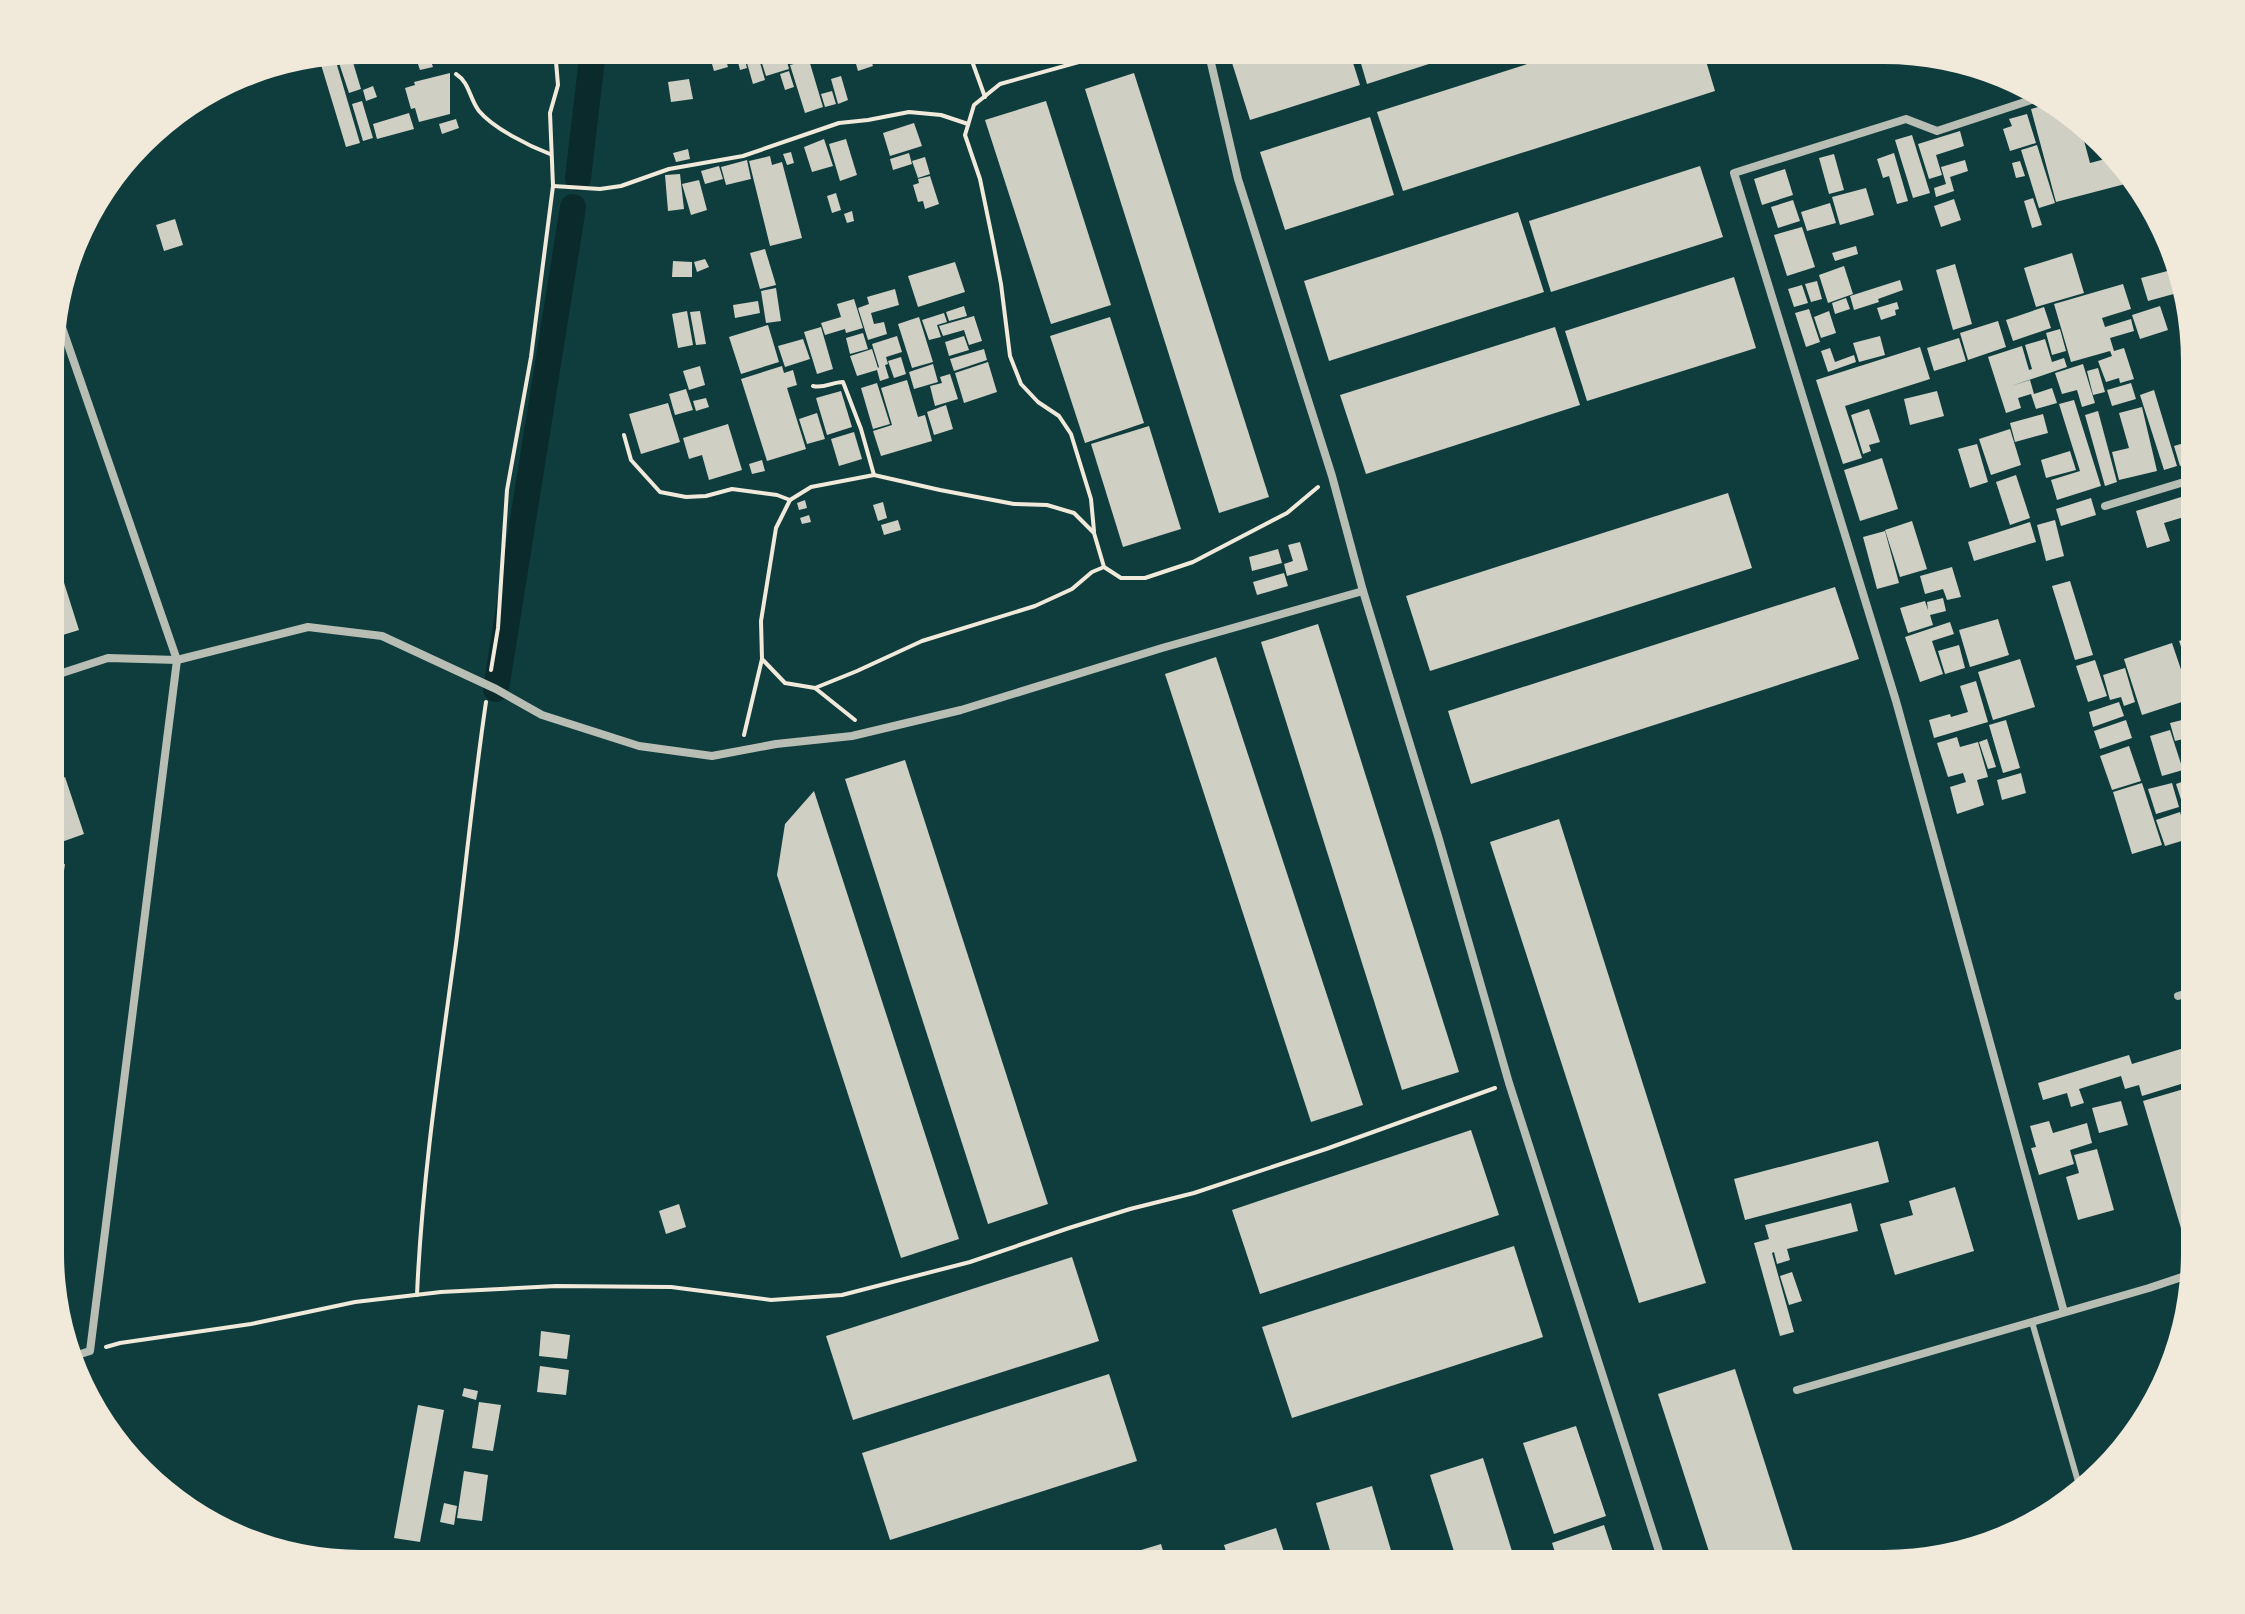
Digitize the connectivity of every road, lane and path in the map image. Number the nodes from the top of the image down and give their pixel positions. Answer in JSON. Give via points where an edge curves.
{"nodes":[{"id":1,"x":556,"y":64,"type":"edge"},
{"id":2,"x":973,"y":64,"type":"edge"},
{"id":3,"x":1072,"y":64,"type":"edge"},
{"id":4,"x":1211,"y":64,"type":"edge"},
{"id":5,"x":456,"y":74,"type":"dead end"},
{"id":6,"x":985,"y":97,"type":"junction"},
{"id":7,"x":2027,"y":101,"type":"edge"},
{"id":8,"x":968,"y":124,"type":"junction"},
{"id":9,"x":550,"y":154,"type":"junction"},
{"id":10,"x":553,"y":186,"type":"junction"},
{"id":11,"x":65,"y":337,"type":"edge"},
{"id":12,"x":813,"y":386,"type":"dead end"},
{"id":13,"x":624,"y":435,"type":"dead end"},
{"id":14,"x":874,"y":475,"type":"junction"},
{"id":15,"x":1332,"y":476,"type":"junction"},
{"id":16,"x":2181,"y":483,"type":"edge"},
{"id":17,"x":790,"y":500,"type":"junction"},
{"id":18,"x":2105,"y":506,"type":"dead end"},
{"id":19,"x":1094,"y":533,"type":"junction"},
{"id":20,"x":1104,"y":567,"type":"junction"},
{"id":21,"x":1363,"y":591,"type":"junction"},
{"id":22,"x":762,"y":659,"type":"junction"},
{"id":23,"x":177,"y":660,"type":"junction"},
{"id":24,"x":64,"y":672,"type":"edge"},
{"id":25,"x":488,"y":686,"type":"junction"},
{"id":26,"x":815,"y":688,"type":"junction"},
{"id":27,"x":868,"y":732,"type":"junction"},
{"id":28,"x":726,"y":753,"type":"junction"},
{"id":29,"x":2181,"y":995,"type":"edge"},
{"id":30,"x":2178,"y":996,"type":"dead end"},
{"id":31,"x":1509,"y":1083,"type":"junction"},
{"id":32,"x":2179,"y":1278,"type":"edge"},
{"id":33,"x":417,"y":1295,"type":"junction"},
{"id":34,"x":2064,"y":1312,"type":"junction"},
{"id":35,"x":2032,"y":1322,"type":"junction"},
{"id":36,"x":90,"y":1351,"type":"junction"},
{"id":37,"x":82,"y":1353,"type":"edge"},
{"id":38,"x":1797,"y":1390,"type":"dead end"},
{"id":39,"x":2077,"y":1478,"type":"edge"},
{"id":40,"x":1659,"y":1550,"type":"edge"}],
"edges":[{"from":1,"to":9,"type":"path"},
{"from":2,"to":6,"type":"path"},
{"from":3,"to":6,"type":"path","via":[[1000,84]]},
{"from":4,"to":15,"type":"street","via":[[1238,179]]},
{"from":5,"to":9,"type":"path","via":[[467,83],[480,113],[524,144]]},
{"from":6,"to":8,"type":"path","via":[[974,105]]},
{"from":7,"to":34,"type":"street","via":[[1937,131],[1906,119],[1734,173],[1896,701]]},
{"from":8,"to":10,"type":"path","via":[[909,112],[839,123],[743,156],[669,169],[621,186]]},
{"from":8,"to":19,"type":"path","via":[[965,135],[993,242],[1010,356],[1021,384],[1059,416],[1071,434],[1091,499]]},
{"from":9,"to":10,"type":"path"},
{"from":10,"to":25,"type":"path","via":[[507,490],[498,628]]},
{"from":11,"to":23,"type":"street"},
{"from":12,"to":14,"type":"path","via":[[843,382]]},
{"from":13,"to":17,"type":"path","via":[[631,460],[660,492],[686,497],[732,489]]},
{"from":14,"to":17,"type":"path","via":[[811,487]]},
{"from":14,"to":19,"type":"path","via":[[1014,504],[1047,505],[1074,513]]},
{"from":15,"to":20,"type":"path","via":[[1287,513],[1193,562],[1145,578],[1121,578]]},
{"from":15,"to":21,"type":"street"},
{"from":16,"to":18,"type":"street"},
{"from":17,"to":22,"type":"path","via":[[776,528],[761,621]]},
{"from":19,"to":20,"type":"path"},
{"from":20,"to":26,"type":"path","via":[[1035,606],[922,641]]},
{"from":21,"to":27,"type":"street","via":[[961,710]]},
{"from":21,"to":31,"type":"street"},
{"from":22,"to":26,"type":"path","via":[[785,683]]},
{"from":22,"to":28,"type":"path","via":[[744,737]]},
{"from":23,"to":24,"type":"street","via":[[108,658]]},
{"from":23,"to":25,"type":"street","via":[[308,627],[382,636]]},
{"from":23,"to":36,"type":"street"},
{"from":25,"to":28,"type":"street","via":[[542,715],[639,746],[712,756]]},
{"from":25,"to":33,"type":"path","via":[[422,1204]]},
{"from":26,"to":27,"type":"path"},
{"from":27,"to":28,"type":"street"},
{"from":29,"to":30,"type":"street"},
{"from":31,"to":33,"type":"path","via":[[1194,1193],[842,1295],[771,1300],[671,1287],[570,1286]]},
{"from":31,"to":40,"type":"street"},
{"from":32,"to":34,"type":"street"},
{"from":33,"to":36,"type":"path"},
{"from":34,"to":35,"type":"street"},
{"from":35,"to":38,"type":"street"},
{"from":35,"to":39,"type":"lane"},
{"from":36,"to":37,"type":"street"}]}
